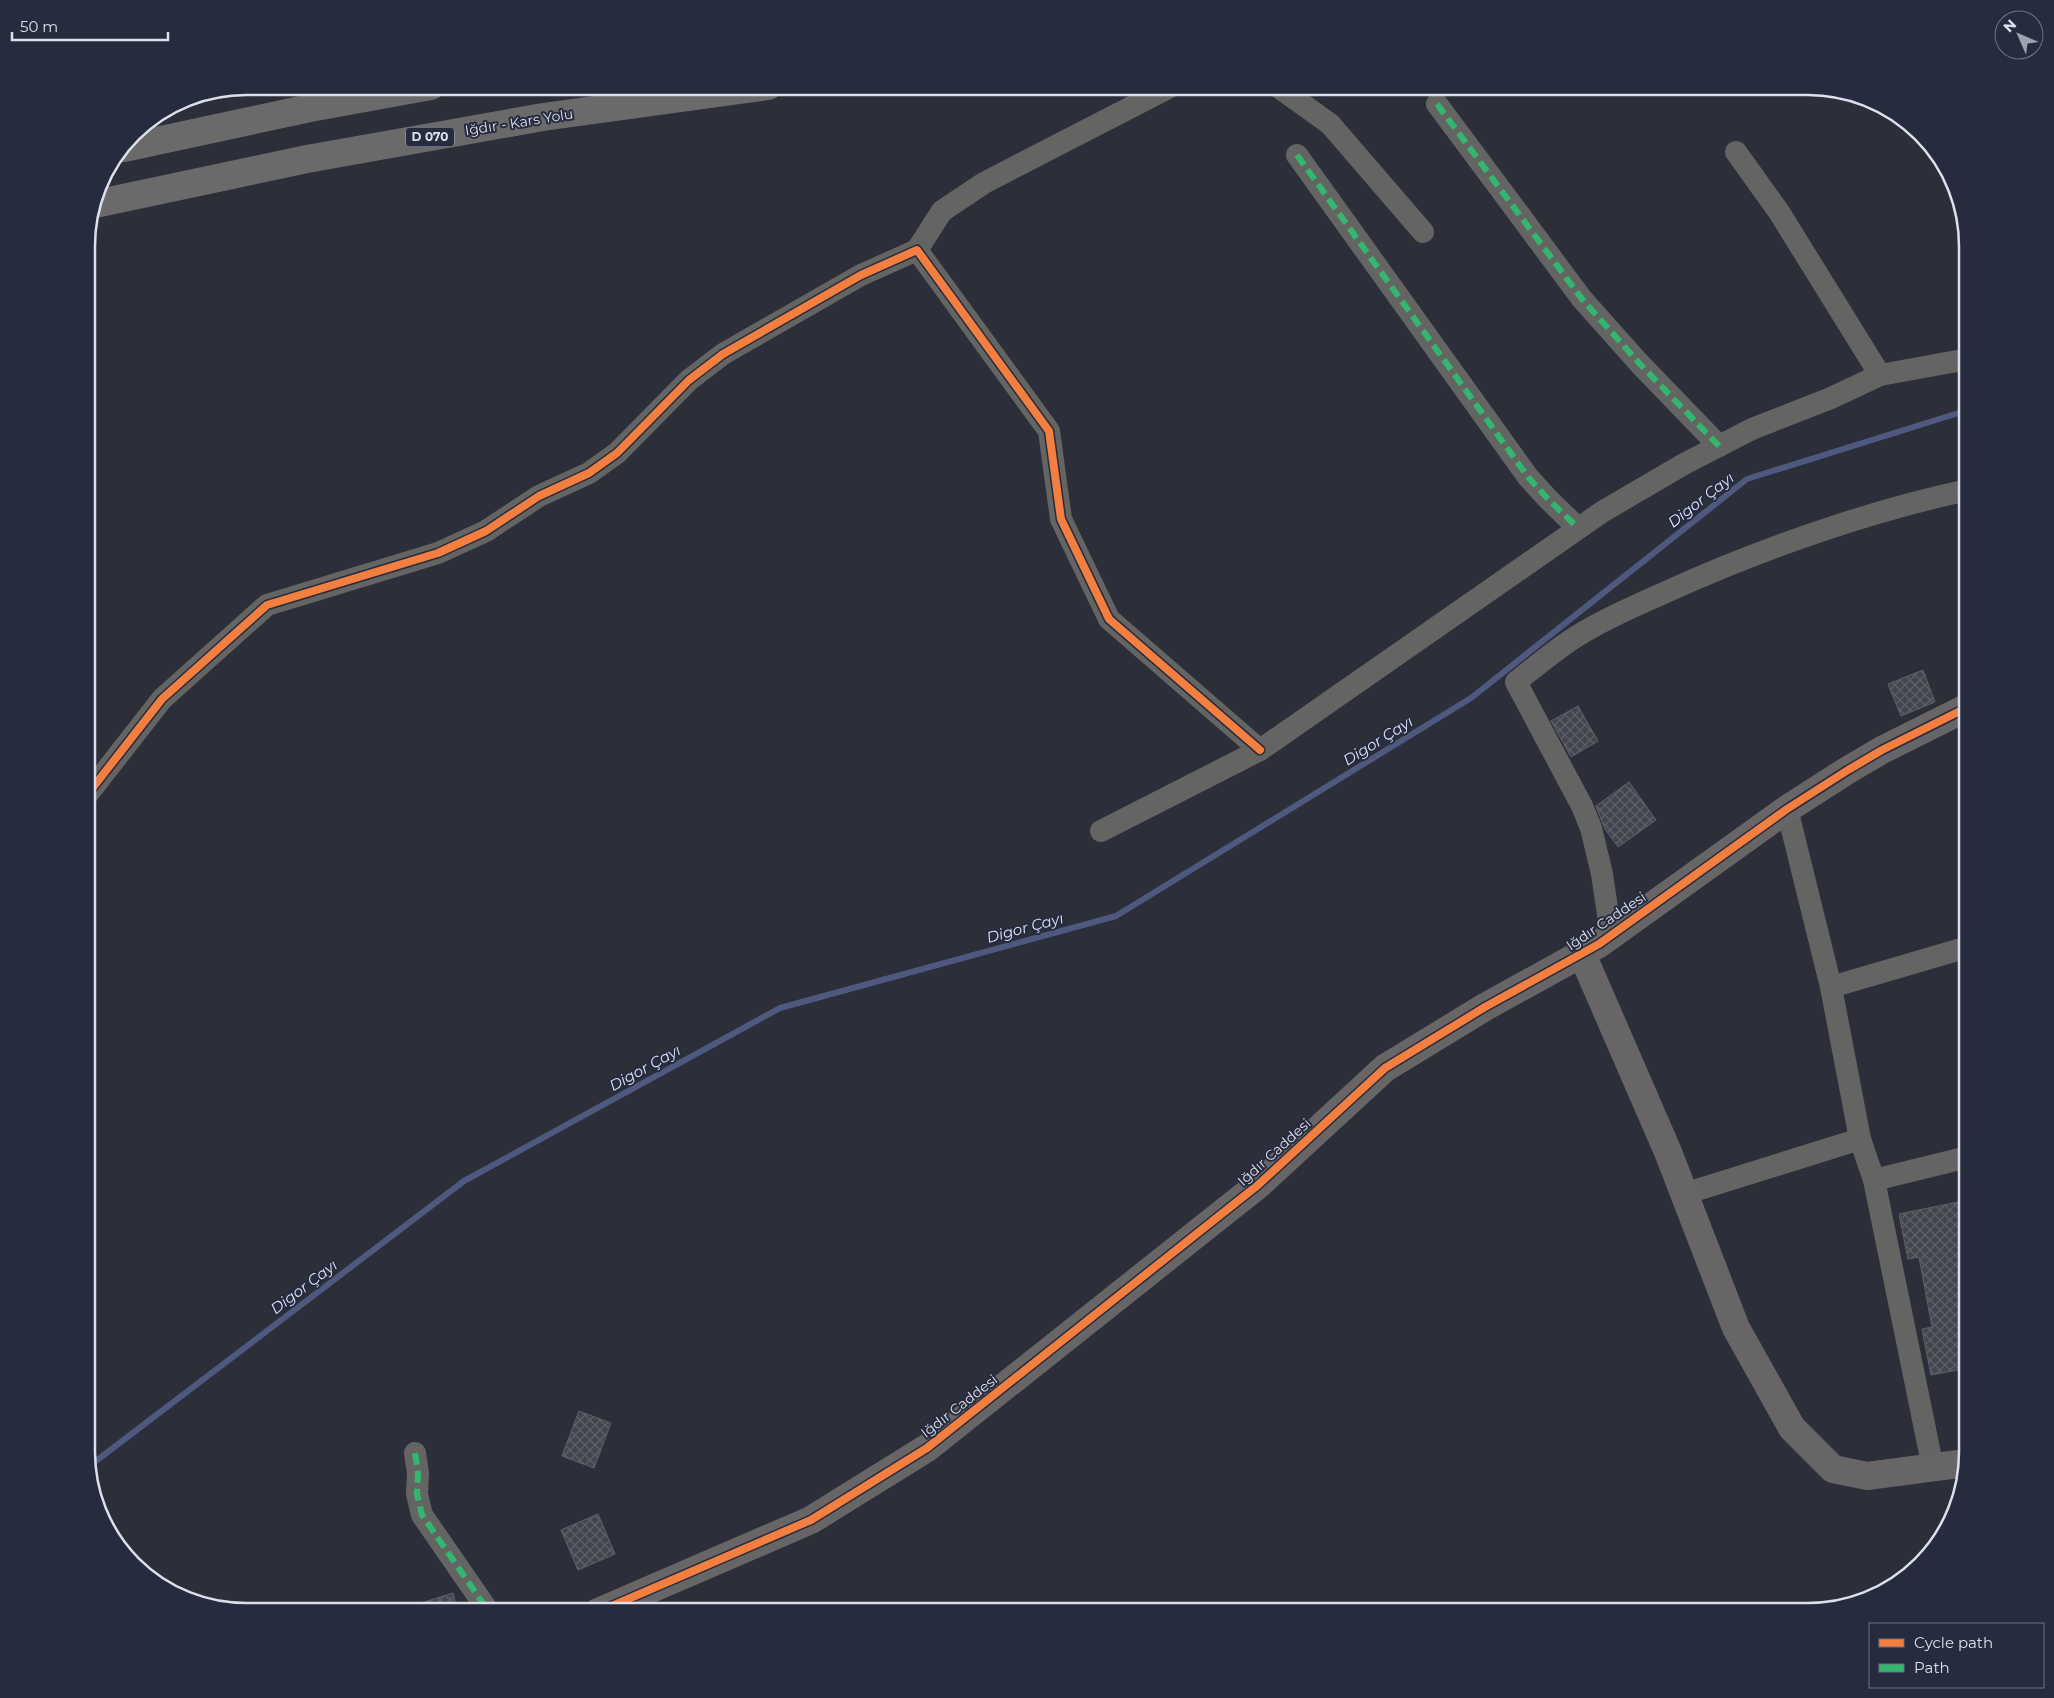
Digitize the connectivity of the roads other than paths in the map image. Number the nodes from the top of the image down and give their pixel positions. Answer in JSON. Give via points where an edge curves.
{"nodes":[{"id":1,"x":382,"y":95,"type":"edge"},
{"id":2,"x":703,"y":95,"type":"edge"},
{"id":3,"x":1155,"y":95,"type":"edge"},
{"id":4,"x":1290,"y":95,"type":"edge"},
{"id":5,"x":1437,"y":104,"type":"dead end"},
{"id":6,"x":132,"y":146,"type":"edge"},
{"id":7,"x":1736,"y":152,"type":"dead end"},
{"id":8,"x":1297,"y":155,"type":"dead end"},
{"id":9,"x":102,"y":201,"type":"edge"},
{"id":10,"x":1423,"y":232,"type":"dead end"},
{"id":11,"x":917,"y":250,"type":"junction"},
{"id":12,"x":1959,"y":360,"type":"edge"},
{"id":13,"x":1880,"y":375,"type":"junction"},
{"id":14,"x":1719,"y":446,"type":"junction"},
{"id":15,"x":1959,"y":492,"type":"edge"},
{"id":16,"x":1578,"y":528,"type":"junction"},
{"id":17,"x":1959,"y":712,"type":"edge"},
{"id":18,"x":1260,"y":750,"type":"junction"},
{"id":19,"x":95,"y":785,"type":"edge"},
{"id":20,"x":1787,"y":809,"type":"junction"},
{"id":21,"x":1101,"y":831,"type":"dead end"},
{"id":22,"x":1611,"y":935,"type":"junction"},
{"id":23,"x":1959,"y":950,"type":"edge"},
{"id":24,"x":1582,"y":954,"type":"junction"},
{"id":25,"x":1831,"y":988,"type":"junction"},
{"id":26,"x":1860,"y":1139,"type":"junction"},
{"id":27,"x":1959,"y":1159,"type":"edge"},
{"id":28,"x":1874,"y":1180,"type":"junction"},
{"id":29,"x":1684,"y":1194,"type":"junction"},
{"id":30,"x":415,"y":1453,"type":"dead end"},
{"id":31,"x":1958,"y":1464,"type":"edge"},
{"id":32,"x":1933,"y":1468,"type":"junction"},
{"id":33,"x":483,"y":1603,"type":"edge"},
{"id":34,"x":619,"y":1603,"type":"edge"}],
"edges":[{"from":1,"to":6,"type":"highway"},
{"from":2,"to":9,"type":"highway","name":"Iğdır - Kars Yolu","number":"D 070","via":[[543,117],[307,159]]},
{"from":3,"to":11,"type":"street","via":[[984,183],[942,211]]},
{"from":4,"to":10,"type":"street","via":[[1330,124]]},
{"from":5,"to":14,"type":"street","via":[[1582,299],[1638,363]]},
{"from":7,"to":13,"type":"street","via":[[1779,212]]},
{"from":8,"to":16,"type":"street","via":[[1528,477]]},
{"from":11,"to":18,"type":"street","via":[[1049,431],[1061,519],[1109,619]]},
{"from":11,"to":19,"type":"street","via":[[861,275],[723,354],[689,380],[617,453],[589,473],[540,496],[486,531],[438,553],[266,605],[162,699]]},
{"from":12,"to":13,"type":"street"},
{"from":13,"to":14,"type":"street"},
{"from":14,"to":16,"type":"street"},
{"from":15,"to":22,"type":"street","via":[[1804,538],[1708,573],[1574,638],[1516,682],[1591,828]]},
{"from":16,"to":18,"type":"street"},
{"from":17,"to":20,"type":"street","name":"Iğdır Caddesi","via":[[1882,750]]},
{"from":18,"to":21,"type":"street"},
{"from":20,"to":22,"type":"street","name":"Iğdır Caddesi"},
{"from":20,"to":25,"type":"street"},
{"from":22,"to":24,"type":"street","name":"Iğdır Caddesi"},
{"from":23,"to":25,"type":"street"},
{"from":24,"to":29,"type":"street"},
{"from":24,"to":34,"type":"street","name":"Iğdır Caddesi","via":[[1384,1068],[1258,1185],[927,1448],[812,1520]]},
{"from":25,"to":26,"type":"street"},
{"from":26,"to":28,"type":"street"},
{"from":26,"to":29,"type":"street"},
{"from":27,"to":28,"type":"street"},
{"from":28,"to":32,"type":"street"},
{"from":29,"to":32,"type":"street","via":[[1736,1328],[1792,1428],[1833,1469],[1867,1476]]},
{"from":30,"to":33,"type":"street","via":[[417,1494],[422,1515]]},
{"from":31,"to":32,"type":"street"}]}
